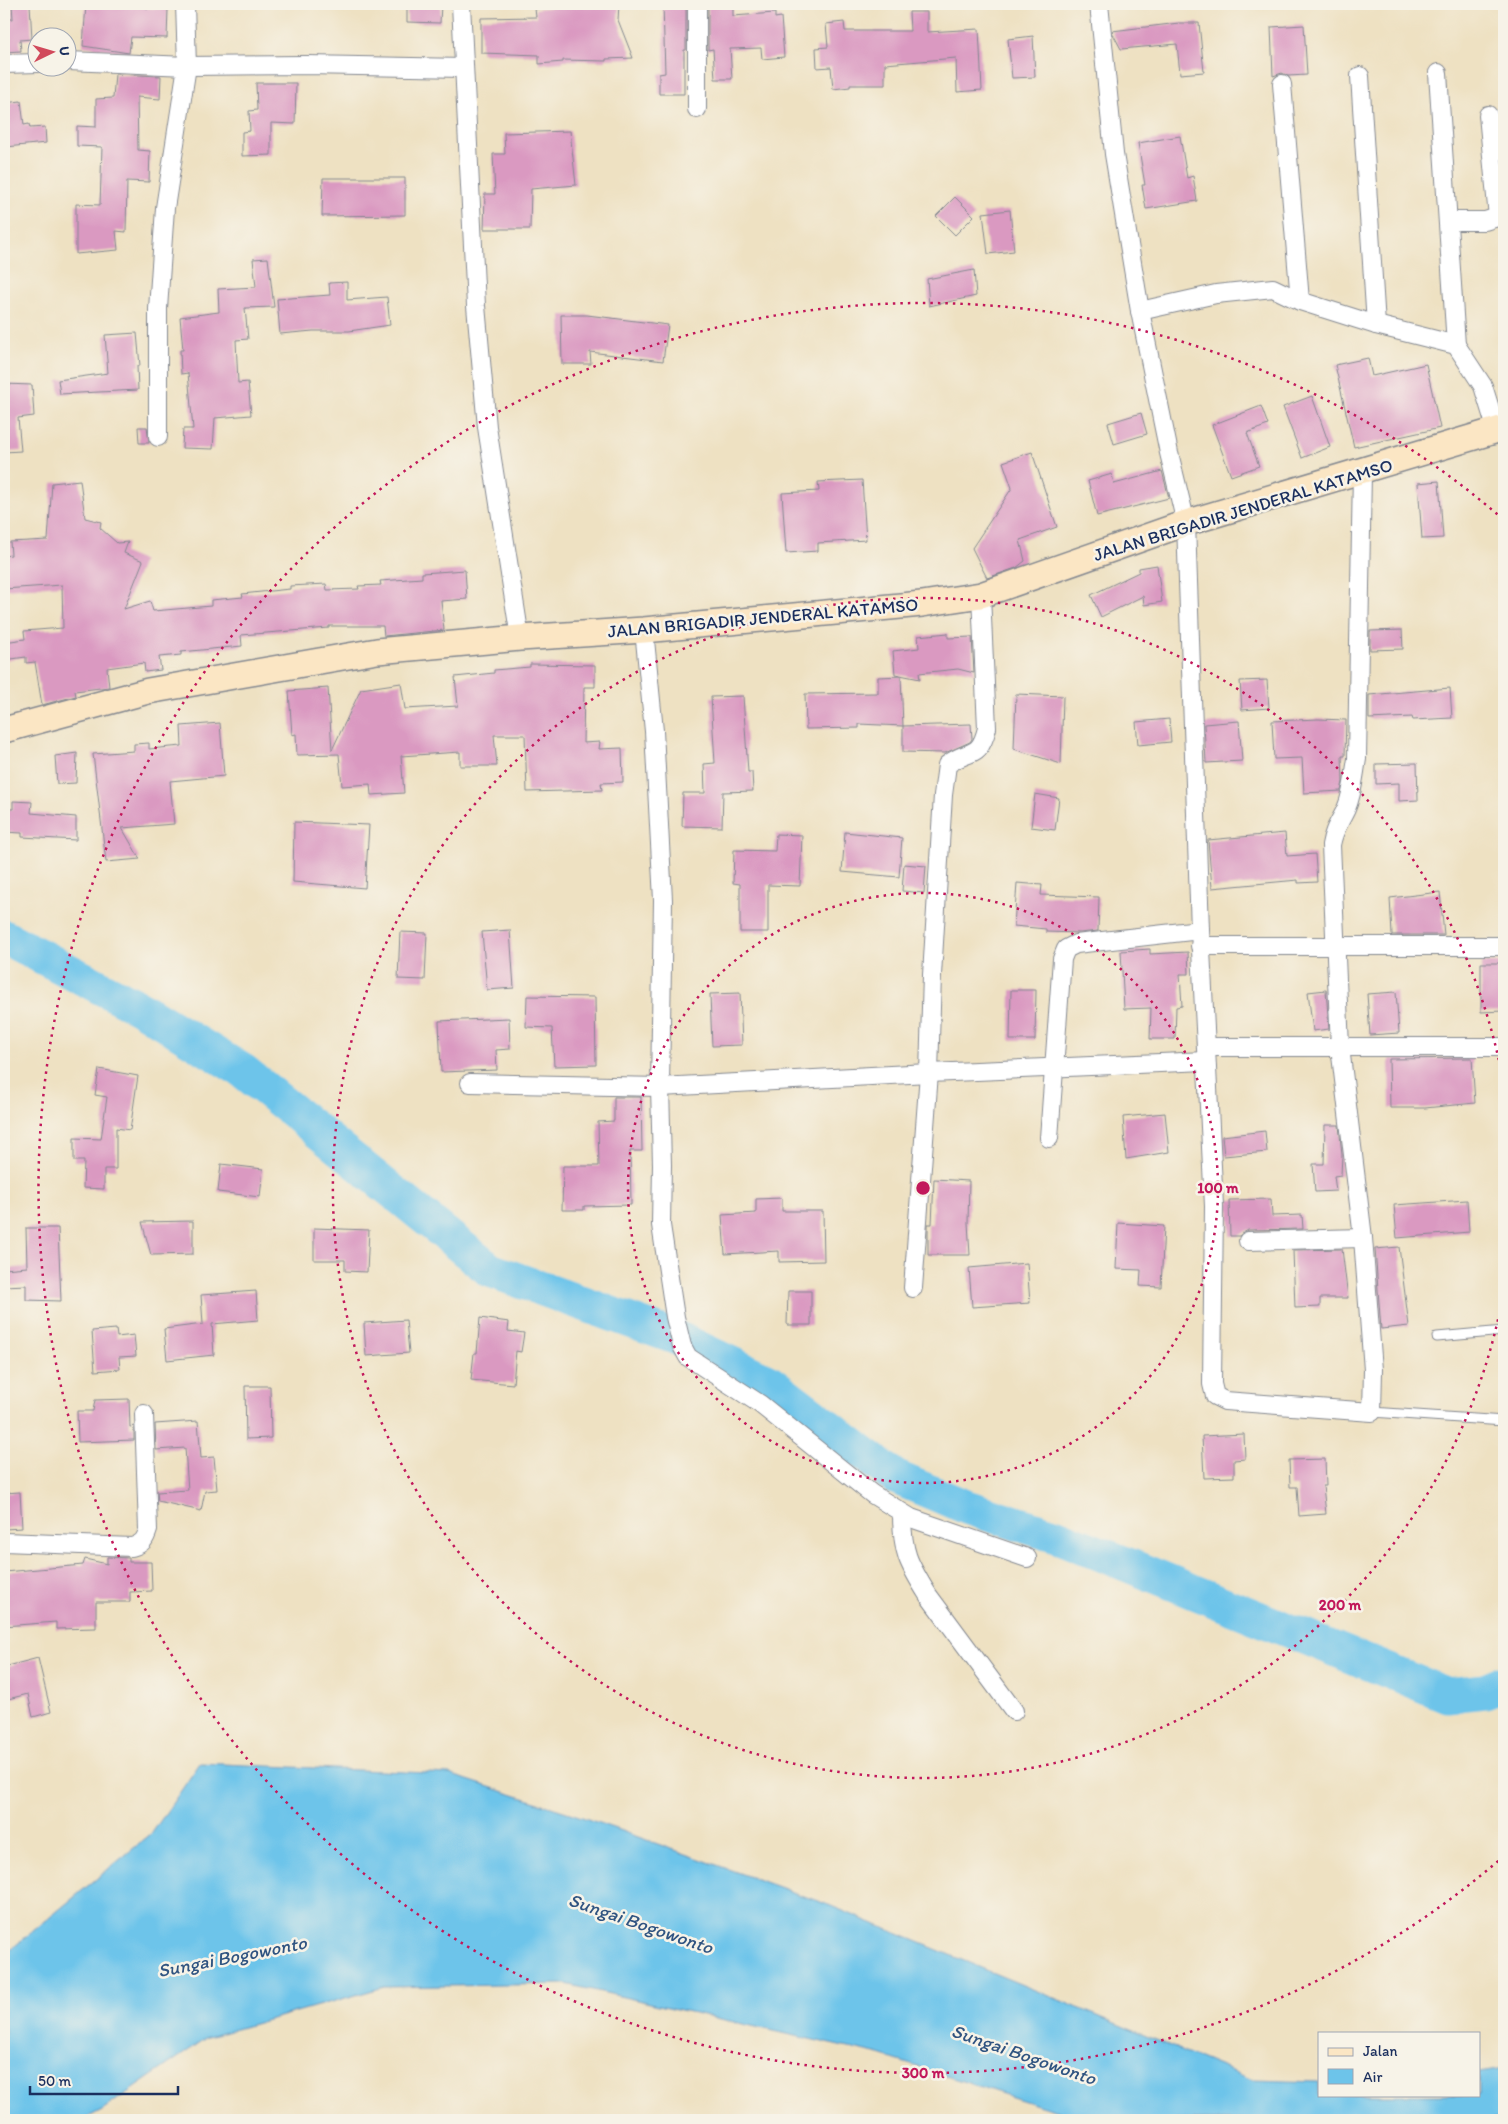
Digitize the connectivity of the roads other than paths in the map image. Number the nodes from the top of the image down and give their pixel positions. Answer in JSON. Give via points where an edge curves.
{"nodes":[{"id":1,"x":185,"y":4,"type":"edge"},
{"id":2,"x":461,"y":4,"type":"edge"},
{"id":3,"x":697,"y":4,"type":"edge"},
{"id":4,"x":1099,"y":4,"type":"edge"},
{"id":5,"x":78,"y":61,"type":"edge"},
{"id":6,"x":28,"y":63,"type":"edge"},
{"id":7,"x":4,"y":64,"type":"edge"},
{"id":8,"x":188,"y":66,"type":"junction"},
{"id":9,"x":464,"y":68,"type":"junction"},
{"id":10,"x":1438,"y":73,"type":"dead end"},
{"id":11,"x":1360,"y":76,"type":"dead end"},
{"id":12,"x":1282,"y":84,"type":"dead end"},
{"id":13,"x":697,"y":109,"type":"dead end"},
{"id":14,"x":1488,"y":115,"type":"dead end"},
{"id":15,"x":1501,"y":216,"type":"edge"},
{"id":16,"x":1448,"y":222,"type":"junction"},
{"id":17,"x":1300,"y":301,"type":"junction"},
{"id":18,"x":1140,"y":311,"type":"junction"},
{"id":19,"x":1376,"y":325,"type":"junction"},
{"id":20,"x":1456,"y":345,"type":"junction"},
{"id":21,"x":1500,"y":429,"type":"edge"},
{"id":22,"x":158,"y":436,"type":"dead end"},
{"id":23,"x":1362,"y":472,"type":"junction"},
{"id":24,"x":1186,"y":523,"type":"junction"},
{"id":25,"x":981,"y":595,"type":"junction"},
{"id":26,"x":644,"y":630,"type":"junction"},
{"id":27,"x":520,"y":638,"type":"junction"},
{"id":28,"x":4,"y":730,"type":"edge"},
{"id":29,"x":1200,"y":938,"type":"junction"},
{"id":30,"x":1336,"y":946,"type":"junction"},
{"id":31,"x":1504,"y":946,"type":"edge"},
{"id":32,"x":1504,"y":1047,"type":"edge"},
{"id":33,"x":1340,"y":1048,"type":"junction"},
{"id":34,"x":1206,"y":1054,"type":"junction"},
{"id":35,"x":1055,"y":1068,"type":"junction"},
{"id":36,"x":929,"y":1073,"type":"junction"},
{"id":37,"x":470,"y":1083,"type":"dead end"},
{"id":38,"x":660,"y":1087,"type":"junction"},
{"id":39,"x":1049,"y":1138,"type":"dead end"},
{"id":40,"x":1363,"y":1238,"type":"junction"},
{"id":41,"x":1248,"y":1242,"type":"dead end"},
{"id":42,"x":913,"y":1288,"type":"dead end"},
{"id":43,"x":1504,"y":1330,"type":"edge"},
{"id":44,"x":1437,"y":1337,"type":"dead end"},
{"id":45,"x":1372,"y":1412,"type":"junction"},
{"id":46,"x":144,"y":1414,"type":"dead end"},
{"id":47,"x":1504,"y":1421,"type":"edge"},
{"id":48,"x":902,"y":1513,"type":"junction"},
{"id":49,"x":4,"y":1542,"type":"edge"},
{"id":50,"x":1027,"y":1558,"type":"dead end"},
{"id":51,"x":1014,"y":1710,"type":"dead end"}],
"edges":[{"from":1,"to":8,"type":"street"},
{"from":2,"to":9,"type":"street"},
{"from":3,"to":13,"type":"street"},
{"from":4,"to":18,"type":"street","via":[[1114,154]]},
{"from":5,"to":8,"type":"street"},
{"from":6,"to":7,"type":"street"},
{"from":8,"to":9,"type":"street","via":[[306,64]]},
{"from":8,"to":22,"type":"street","via":[[165,217],[158,309]]},
{"from":9,"to":27,"type":"street","via":[[476,306],[487,427]]},
{"from":10,"to":16,"type":"street"},
{"from":11,"to":19,"type":"street"},
{"from":12,"to":17,"type":"street"},
{"from":14,"to":15,"type":"street"},
{"from":15,"to":16,"type":"street","via":[[1485,221]]},
{"from":16,"to":20,"type":"street"},
{"from":17,"to":18,"type":"street","via":[[1273,288],[1216,294]]},
{"from":17,"to":19,"type":"street"},
{"from":18,"to":24,"type":"street"},
{"from":19,"to":20,"type":"street"},
{"from":20,"to":21,"type":"street","via":[[1483,386]]},
{"from":21,"to":23,"type":"main road","name":"JALAN BRIGADIR JENDERAL KATAMSO"},
{"from":23,"to":24,"type":"main road","name":"JALAN BRIGADIR JENDERAL KATAMSO"},
{"from":23,"to":30,"type":"street","via":[[1357,759],[1353,789],[1330,845]]},
{"from":24,"to":25,"type":"main road","name":"JALAN BRIGADIR JENDERAL KATAMSO"},
{"from":24,"to":29,"type":"street"},
{"from":25,"to":26,"type":"main road","name":"JALAN BRIGADIR JENDERAL KATAMSO","via":[[922,604]]},
{"from":25,"to":36,"type":"street","via":[[987,728],[984,740],[974,753],[957,757],[947,764],[940,833]]},
{"from":26,"to":27,"type":"main road","name":"JALAN BRIGADIR JENDERAL KATAMSO"},
{"from":26,"to":38,"type":"street","via":[[654,731],[663,900]]},
{"from":27,"to":28,"type":"main road","name":"JALAN BRIGADIR JENDERAL KATAMSO","via":[[377,651],[178,686]]},
{"from":29,"to":30,"type":"street"},
{"from":29,"to":34,"type":"street"},
{"from":29,"to":35,"type":"street","via":[[1076,944],[1066,949],[1062,959]]},
{"from":30,"to":31,"type":"street"},
{"from":30,"to":33,"type":"street"},
{"from":32,"to":33,"type":"street"},
{"from":33,"to":34,"type":"street"},
{"from":33,"to":40,"type":"street"},
{"from":34,"to":35,"type":"street"},
{"from":34,"to":45,"type":"street","via":[[1214,1206],[1212,1384],[1215,1396],[1225,1401]]},
{"from":35,"to":36,"type":"street"},
{"from":35,"to":39,"type":"street"},
{"from":36,"to":38,"type":"street"},
{"from":36,"to":42,"type":"street"},
{"from":37,"to":38,"type":"street"},
{"from":38,"to":48,"type":"street","via":[[661,1226],[675,1317],[688,1357],[760,1404],[872,1494]]},
{"from":40,"to":41,"type":"street"},
{"from":40,"to":45,"type":"street","via":[[1373,1370]]},
{"from":43,"to":44,"type":"lane"},
{"from":45,"to":47,"type":"lane"},
{"from":46,"to":49,"type":"street","via":[[148,1530],[140,1545]]},
{"from":48,"to":50,"type":"street"},
{"from":48,"to":51,"type":"street","via":[[904,1549],[916,1575]]}]}
